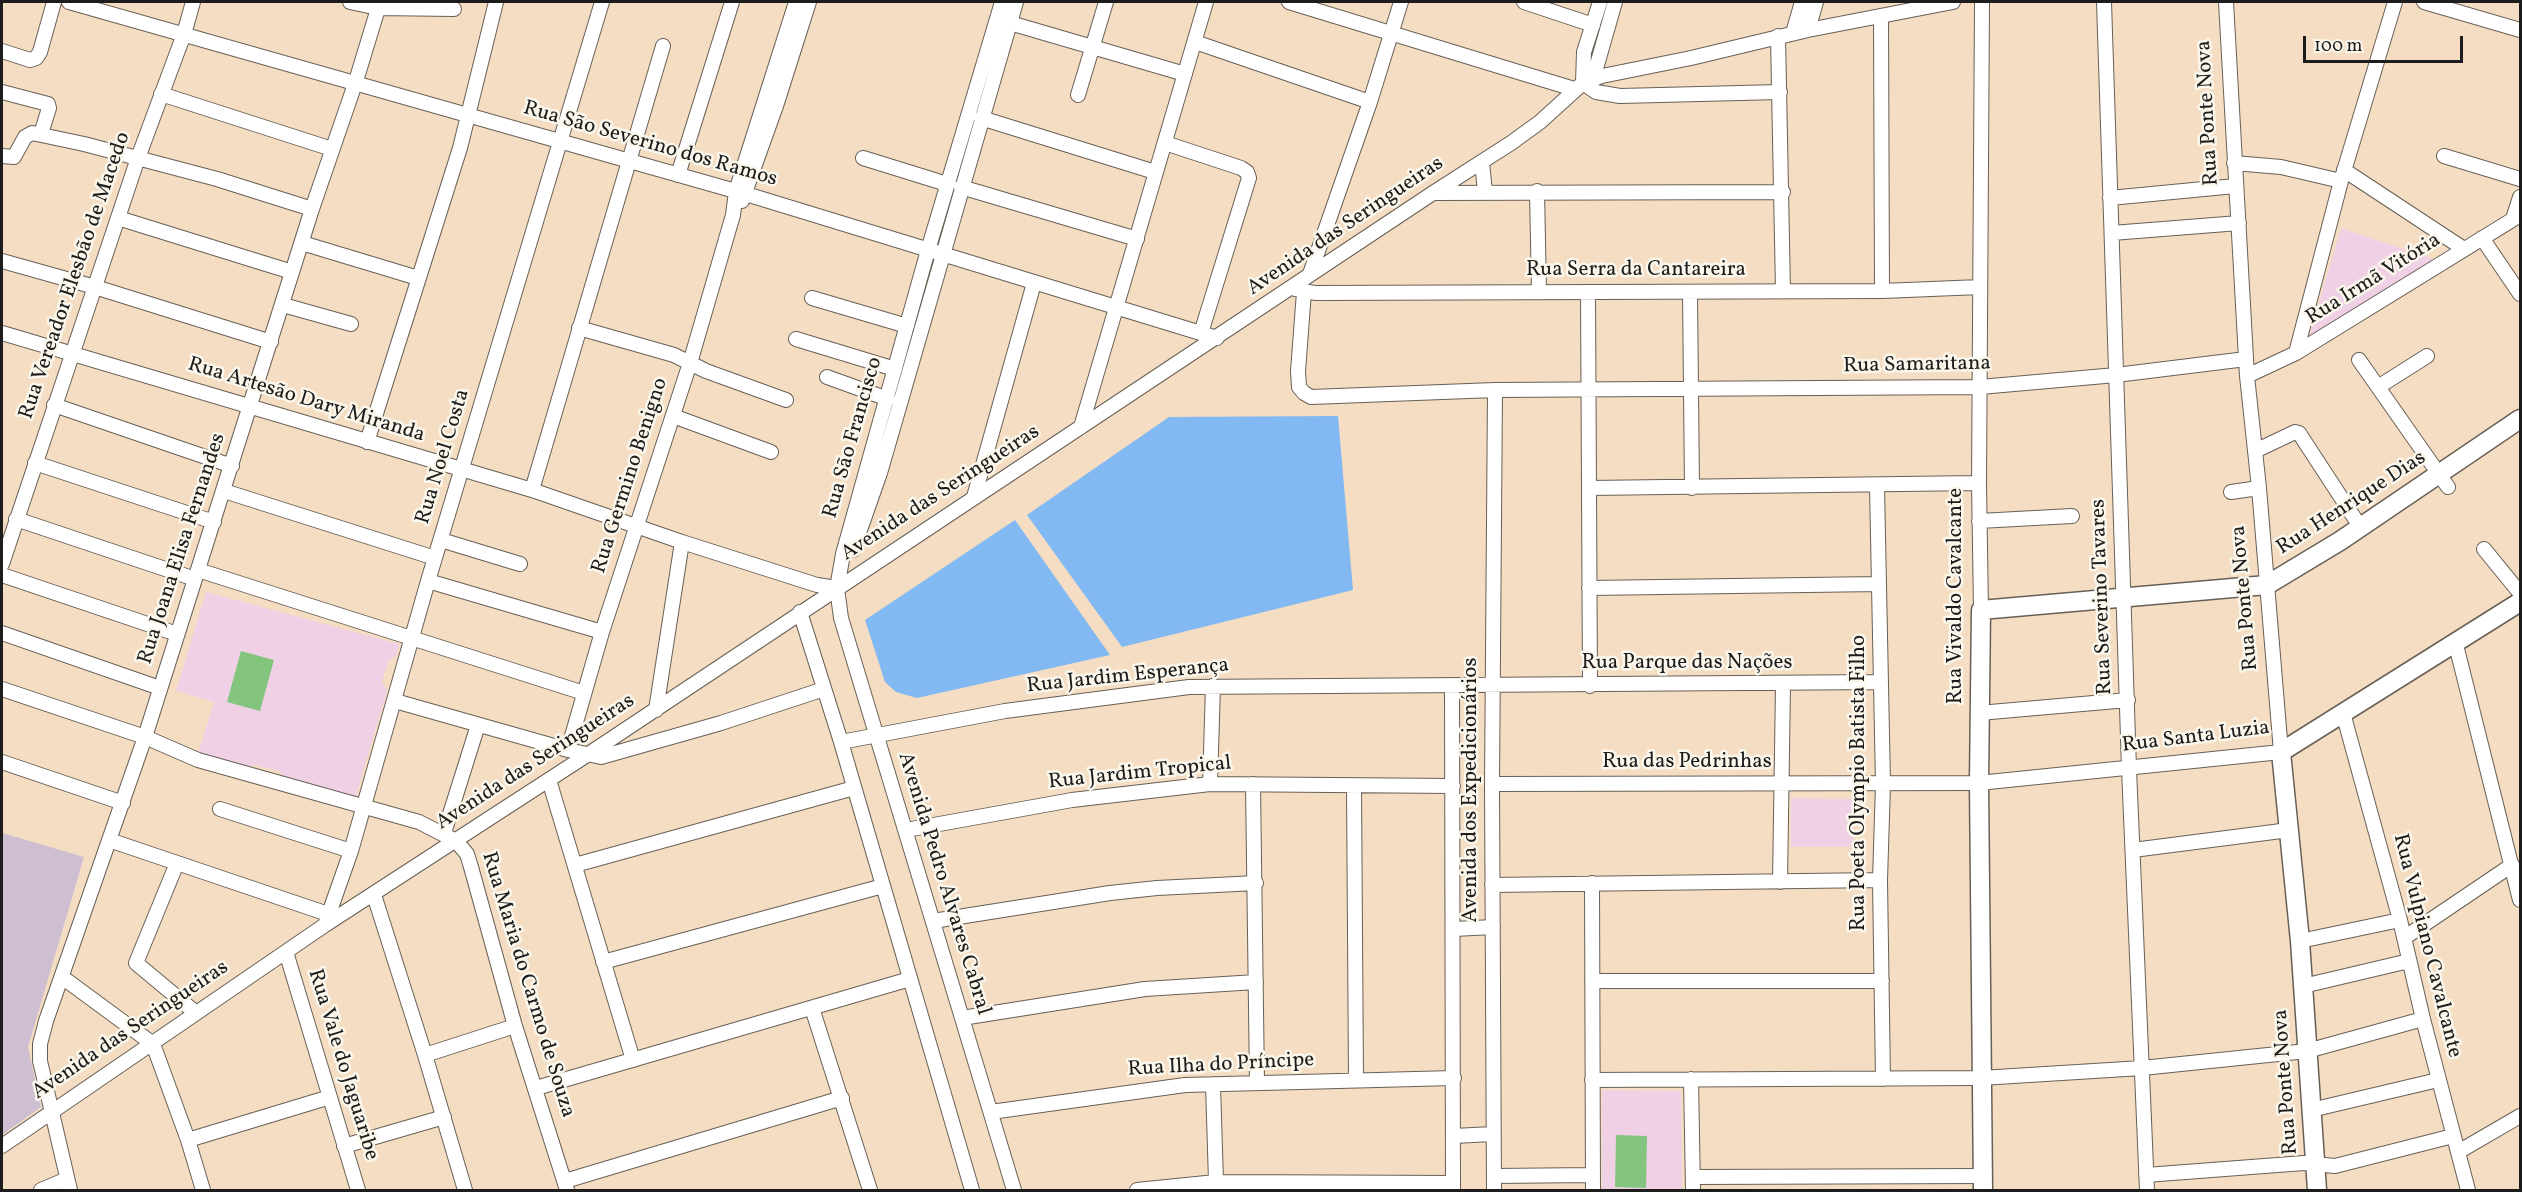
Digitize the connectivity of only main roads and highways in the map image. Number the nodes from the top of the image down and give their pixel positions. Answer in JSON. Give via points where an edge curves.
{"nodes":[{"id":1,"x":2520,"y":419,"type":"edge"},
{"id":2,"x":2520,"y":602,"type":"edge"},
{"id":3,"x":1981,"y":610,"type":"joint"},
{"id":4,"x":2281,"y":752,"type":"joint"},
{"id":5,"x":1983,"y":1184,"type":"edge"},
{"id":6,"x":2317,"y":1191,"type":"edge"}],
"edges":[{"from":1,"to":3,"type":"main road","name":"Rua Henrique Dias","via":[[2444,480],[2267,585]]},
{"from":2,"to":4,"type":"main road","name":"Rua Santa Luzia"},
{"from":3,"to":5,"type":"main road","name":"Rua Vivaldo Cavalcante"},
{"from":4,"to":6,"type":"main road","name":"Rua Ponte Nova","via":[[2300,941]]}]}
